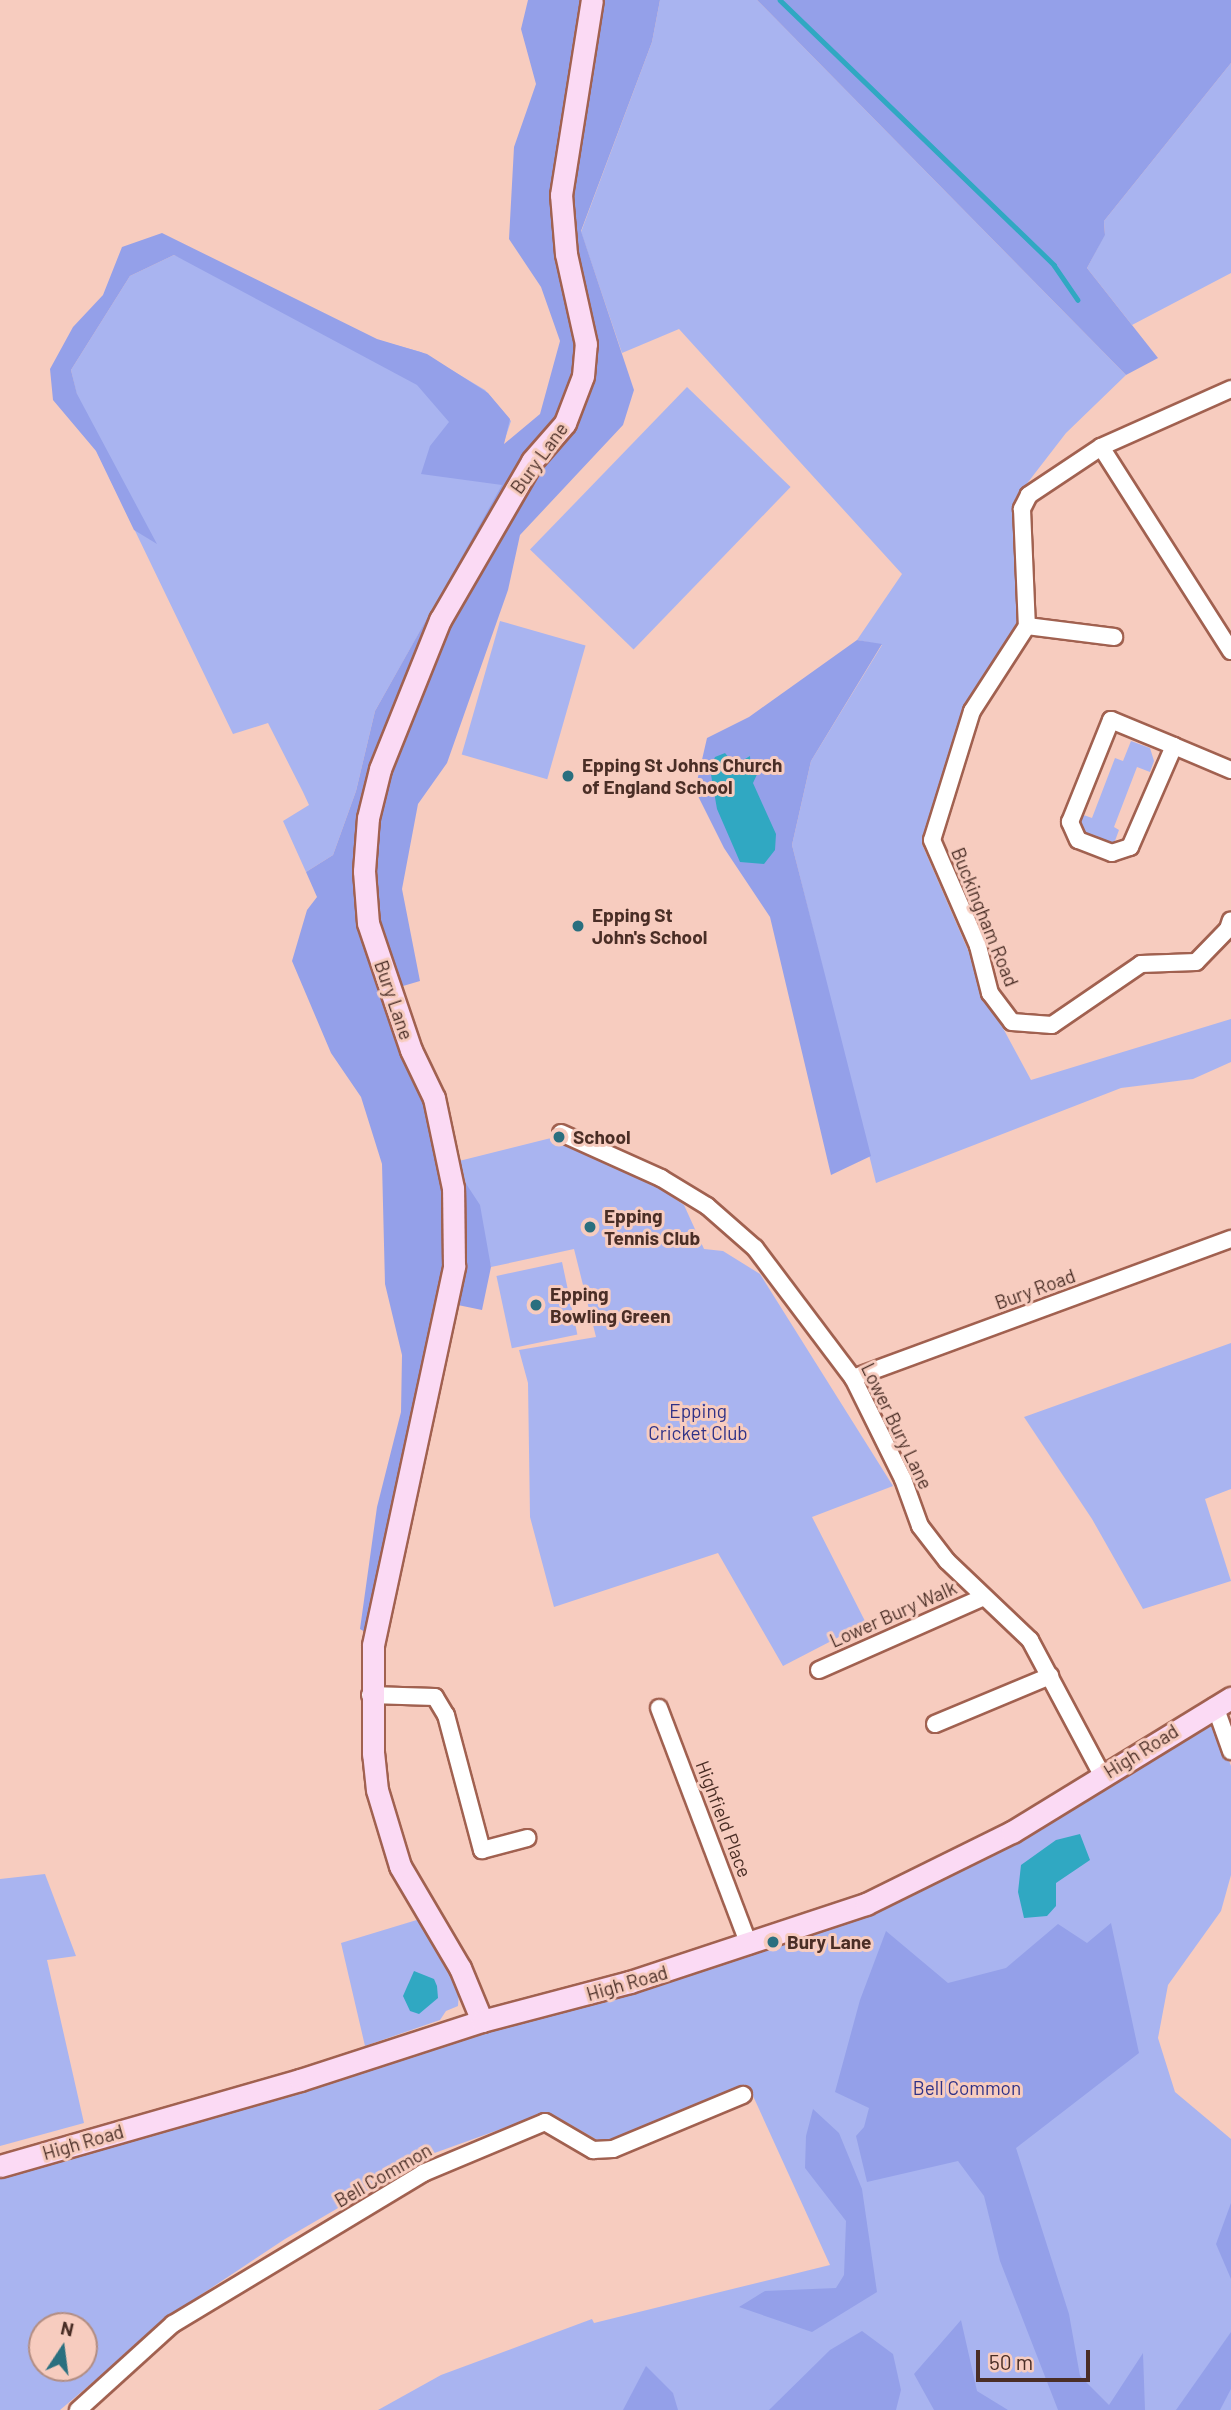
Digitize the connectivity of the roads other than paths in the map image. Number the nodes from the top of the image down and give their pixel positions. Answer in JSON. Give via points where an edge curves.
{"nodes":[{"id":1,"x":592,"y":0,"type":"edge"},
{"id":2,"x":1231,"y":389,"type":"edge"},
{"id":3,"x":1101,"y":447,"type":"junction"},
{"id":4,"x":1027,"y":626,"type":"junction"},
{"id":5,"x":1114,"y":637,"type":"dead end"},
{"id":6,"x":1231,"y":651,"type":"edge"},
{"id":7,"x":1174,"y":746,"type":"junction"},
{"id":8,"x":1231,"y":770,"type":"edge"},
{"id":9,"x":1231,"y":920,"type":"edge"},
{"id":10,"x":561,"y":1133,"type":"dead end"},
{"id":11,"x":1231,"y":1239,"type":"edge"},
{"id":12,"x":852,"y":1378,"type":"junction"},
{"id":13,"x":985,"y":1597,"type":"junction"},
{"id":14,"x":818,"y":1670,"type":"dead end"},
{"id":15,"x":1050,"y":1676,"type":"junction"},
{"id":16,"x":370,"y":1695,"type":"junction"},
{"id":17,"x":1223,"y":1702,"type":"edge"},
{"id":18,"x":659,"y":1708,"type":"dead end"},
{"id":19,"x":935,"y":1724,"type":"dead end"},
{"id":20,"x":1231,"y":1751,"type":"edge"},
{"id":21,"x":1102,"y":1775,"type":"junction"},
{"id":22,"x":527,"y":1838,"type":"dead end"},
{"id":23,"x":749,"y":1945,"type":"junction"},
{"id":24,"x":482,"y":2021,"type":"junction"},
{"id":25,"x":743,"y":2095,"type":"dead end"},
{"id":26,"x":0,"y":2166,"type":"edge"},
{"id":27,"x":78,"y":2410,"type":"edge"}],
"edges":[{"from":1,"to":16,"type":"main road","name":"Bury Lane","via":[[561,195],[566,254],[586,344],[583,376],[565,423],[532,461],[440,620],[391,737],[368,818],[364,871],[368,923],[411,1050],[434,1098],[453,1188],[454,1266],[378,1618]]},
{"from":2,"to":3,"type":"street"},
{"from":3,"to":4,"type":"street","via":[[1029,495],[1021,509]]},
{"from":3,"to":6,"type":"street"},
{"from":4,"to":5,"type":"street"},
{"from":4,"to":9,"type":"street","name":"Buckingham Road","via":[[972,711],[932,840],[978,946],[990,993],[1012,1022],[1052,1025],[1141,964],[1196,962]]},
{"from":7,"to":7,"type":"street","via":[[1111,720],[1070,822],[1078,840],[1112,853],[1130,847]]},
{"from":7,"to":8,"type":"street"},
{"from":10,"to":12,"type":"street","name":"Lower Bury Lane","via":[[624,1159],[707,1206],[755,1248]]},
{"from":11,"to":12,"type":"street","name":"Bury Road"},
{"from":12,"to":13,"type":"street","name":"Lower Bury Lane","via":[[903,1479],[920,1527]]},
{"from":13,"to":14,"type":"street","name":"Lower Bury Walk"},
{"from":13,"to":15,"type":"street","name":"Lower Bury Lane","via":[[1030,1640]]},
{"from":15,"to":19,"type":"street"},
{"from":15,"to":21,"type":"street","name":"Lower Bury Lane"},
{"from":16,"to":22,"type":"street","via":[[435,1697],[446,1715],[482,1850]]},
{"from":16,"to":24,"type":"main road","name":"Bury Lane","via":[[377,1790],[392,1845],[460,1968]]},
{"from":17,"to":20,"type":"street"},
{"from":17,"to":21,"type":"main road","name":"High Road"},
{"from":18,"to":23,"type":"street","name":"Highfield Place"},
{"from":21,"to":23,"type":"main road","name":"High Road","via":[[1012,1832],[906,1888]]},
{"from":23,"to":24,"type":"main road","name":"High Road"},
{"from":24,"to":26,"type":"main road","name":"High Road","via":[[300,2080]]},
{"from":25,"to":27,"type":"street","name":"Bell Common","via":[[613,2149],[593,2150],[545,2122],[423,2173],[173,2324]]}]}
